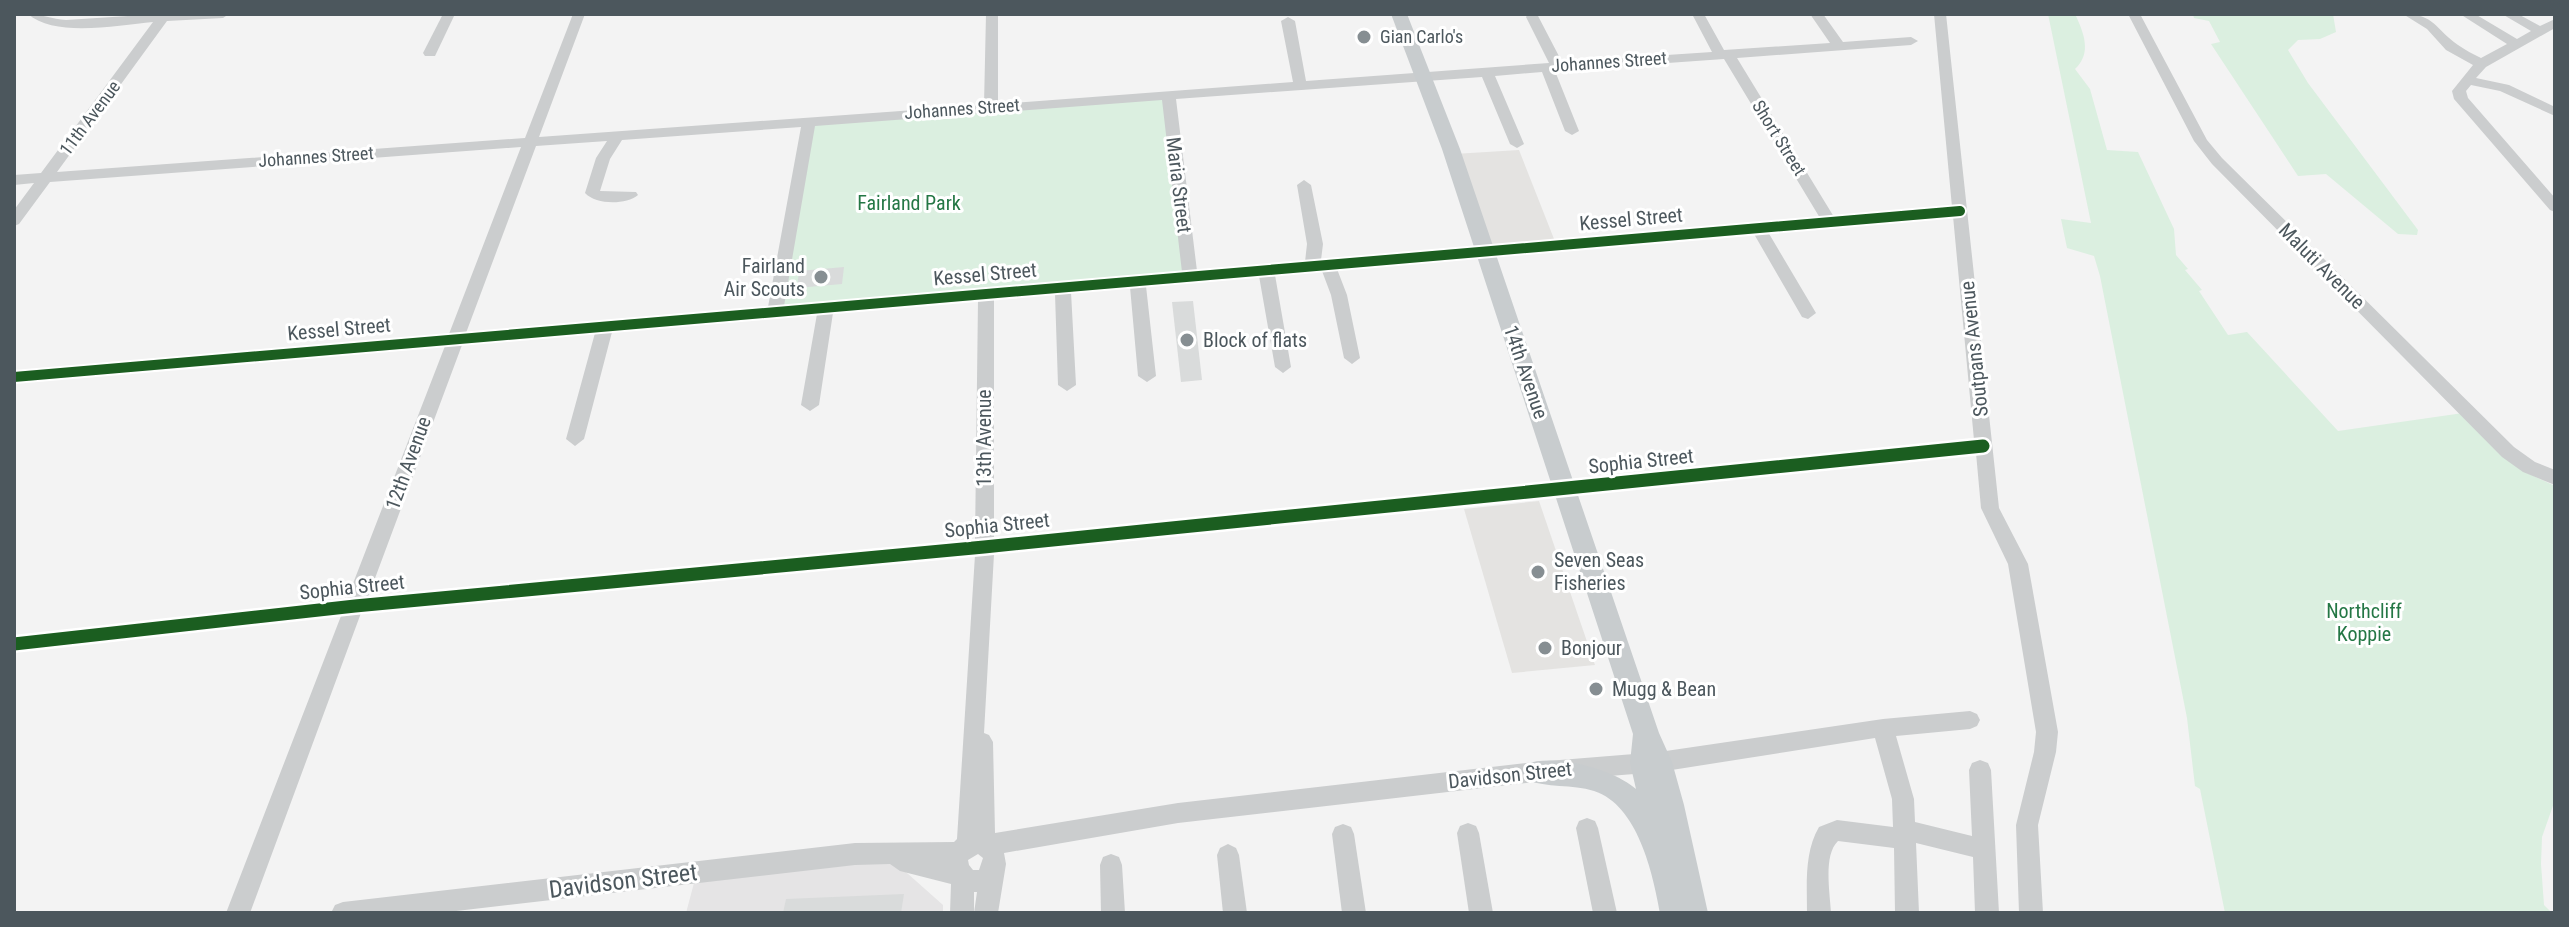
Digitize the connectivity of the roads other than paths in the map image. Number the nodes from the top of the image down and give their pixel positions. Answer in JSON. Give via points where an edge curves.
{"nodes":[{"id":1,"x":34,"y":14,"type":"edge"},
{"id":2,"x":223,"y":14,"type":"edge"},
{"id":3,"x":449,"y":14,"type":"edge"},
{"id":4,"x":579,"y":14,"type":"edge"},
{"id":5,"x":992,"y":14,"type":"edge"},
{"id":6,"x":1399,"y":14,"type":"edge"},
{"id":7,"x":1698,"y":14,"type":"edge"},
{"id":8,"x":1816,"y":14,"type":"edge"},
{"id":9,"x":1940,"y":14,"type":"edge"},
{"id":10,"x":2134,"y":14,"type":"edge"},
{"id":11,"x":2409,"y":14,"type":"edge"},
{"id":12,"x":2466,"y":14,"type":"edge"},
{"id":13,"x":2508,"y":14,"type":"edge"},
{"id":14,"x":164,"y":16,"type":"edge"},
{"id":15,"x":1532,"y":17,"type":"dead end"},
{"id":16,"x":1288,"y":21,"type":"dead end"},
{"id":17,"x":2555,"y":23,"type":"edge"},
{"id":18,"x":2540,"y":31,"type":"junction"},
{"id":19,"x":1911,"y":41,"type":"dead end"},
{"id":20,"x":2515,"y":43,"type":"junction"},
{"id":21,"x":1838,"y":45,"type":"junction"},
{"id":22,"x":430,"y":53,"type":"dead end"},
{"id":23,"x":1724,"y":54,"type":"junction"},
{"id":24,"x":2481,"y":64,"type":"junction"},
{"id":25,"x":1551,"y":66,"type":"junction"},
{"id":26,"x":1486,"y":71,"type":"junction"},
{"id":27,"x":1423,"y":75,"type":"junction"},
{"id":28,"x":2469,"y":81,"type":"junction"},
{"id":29,"x":1300,"y":85,"type":"junction"},
{"id":30,"x":1168,"y":94,"type":"junction"},
{"id":31,"x":991,"y":107,"type":"junction"},
{"id":32,"x":2555,"y":112,"type":"edge"},
{"id":33,"x":809,"y":121,"type":"junction"},
{"id":34,"x":1572,"y":131,"type":"dead end"},
{"id":35,"x":616,"y":135,"type":"junction"},
{"id":36,"x":530,"y":141,"type":"junction"},
{"id":37,"x":1517,"y":144,"type":"dead end"},
{"id":38,"x":46,"y":178,"type":"junction"},
{"id":39,"x":14,"y":180,"type":"edge"},
{"id":40,"x":1304,"y":185,"type":"dead end"},
{"id":41,"x":631,"y":195,"type":"dead end"},
{"id":42,"x":2555,"y":207,"type":"edge"},
{"id":43,"x":1960,"y":211,"type":"junction"},
{"id":44,"x":14,"y":221,"type":"edge"},
{"id":45,"x":1830,"y":222,"type":"junction"},
{"id":46,"x":1758,"y":228,"type":"junction"},
{"id":47,"x":1486,"y":252,"type":"junction"},
{"id":48,"x":1320,"y":265,"type":"junction"},
{"id":49,"x":1266,"y":269,"type":"junction"},
{"id":50,"x":1190,"y":275,"type":"junction"},
{"id":51,"x":1137,"y":280,"type":"junction"},
{"id":52,"x":1063,"y":287,"type":"junction"},
{"id":53,"x":986,"y":294,"type":"junction"},
{"id":54,"x":826,"y":307,"type":"junction"},
{"id":55,"x":775,"y":311,"type":"junction"},
{"id":56,"x":1808,"y":313,"type":"dead end"},
{"id":57,"x":605,"y":326,"type":"junction"},
{"id":58,"x":454,"y":339,"type":"junction"},
{"id":59,"x":1352,"y":358,"type":"dead end"},
{"id":60,"x":1283,"y":367,"type":"dead end"},
{"id":61,"x":1147,"y":376,"type":"dead end"},
{"id":62,"x":14,"y":377,"type":"edge"},
{"id":63,"x":1067,"y":385,"type":"dead end"},
{"id":64,"x":810,"y":405,"type":"dead end"},
{"id":65,"x":575,"y":439,"type":"dead end"},
{"id":66,"x":1983,"y":446,"type":"junction"},
{"id":67,"x":2555,"y":478,"type":"edge"},
{"id":68,"x":1565,"y":488,"type":"junction"},
{"id":69,"x":984,"y":547,"type":"junction"},
{"id":70,"x":355,"y":606,"type":"junction"},
{"id":71,"x":14,"y":644,"type":"edge"},
{"id":72,"x":1970,"y":720,"type":"dead end"},
{"id":73,"x":1883,"y":728,"type":"junction"},
{"id":74,"x":1651,"y":763,"type":"junction"},
{"id":75,"x":1980,"y":770,"type":"dead end"},
{"id":76,"x":1535,"y":772,"type":"junction"},
{"id":77,"x":1587,"y":828,"type":"dead end"},
{"id":78,"x":1468,"y":833,"type":"dead end"},
{"id":79,"x":1343,"y":834,"type":"dead end"},
{"id":80,"x":1905,"y":835,"type":"junction"},
{"id":81,"x":1984,"y":849,"type":"junction"},
{"id":82,"x":1228,"y":855,"type":"dead end"},
{"id":83,"x":976,"y":860,"type":"junction"},
{"id":84,"x":1111,"y":865,"type":"dead end"},
{"id":85,"x":1672,"y":901,"type":"edge"},
{"id":86,"x":238,"y":913,"type":"edge"},
{"id":87,"x":343,"y":913,"type":"edge"},
{"id":88,"x":962,"y":913,"type":"edge"},
{"id":89,"x":986,"y":913,"type":"edge"},
{"id":90,"x":1113,"y":913,"type":"edge"},
{"id":91,"x":1235,"y":913,"type":"edge"},
{"id":92,"x":1354,"y":913,"type":"edge"},
{"id":93,"x":1481,"y":913,"type":"edge"},
{"id":94,"x":1605,"y":913,"type":"edge"},
{"id":95,"x":1694,"y":913,"type":"edge"},
{"id":96,"x":1819,"y":913,"type":"edge"},
{"id":97,"x":1907,"y":913,"type":"edge"},
{"id":98,"x":1987,"y":913,"type":"edge"},
{"id":99,"x":2031,"y":913,"type":"edge"}],
"edges":[{"from":1,"to":14,"type":"street","via":[[60,24]]},
{"from":2,"to":14,"type":"street"},
{"from":3,"to":22,"type":"street"},
{"from":4,"to":36,"type":"street","name":"12th Avenue"},
{"from":5,"to":31,"type":"street"},
{"from":6,"to":27,"type":"main road","name":"14th Avenue"},
{"from":7,"to":23,"type":"street","name":"Short Street"},
{"from":8,"to":21,"type":"street"},
{"from":9,"to":43,"type":"street","name":"Soutpans Avenue"},
{"from":10,"to":67,"type":"street","name":"Maluti Avenue","via":[[2201,141],[2217,161],[2508,452]]},
{"from":11,"to":24,"type":"street"},
{"from":12,"to":20,"type":"street"},
{"from":13,"to":18,"type":"street"},
{"from":14,"to":38,"type":"street","name":"11th Avenue"},
{"from":15,"to":25,"type":"street"},
{"from":16,"to":29,"type":"street"},
{"from":17,"to":18,"type":"street"},
{"from":18,"to":20,"type":"street"},
{"from":19,"to":21,"type":"street","name":"Johannes Street"},
{"from":20,"to":24,"type":"street"},
{"from":21,"to":23,"type":"street","name":"Johannes Street"},
{"from":23,"to":25,"type":"street","name":"Johannes Street"},
{"from":23,"to":45,"type":"street","name":"Short Street"},
{"from":24,"to":28,"type":"street"},
{"from":25,"to":26,"type":"street","name":"Johannes Street"},
{"from":25,"to":34,"type":"street"},
{"from":26,"to":27,"type":"street","name":"Johannes Street"},
{"from":26,"to":37,"type":"street"},
{"from":27,"to":29,"type":"street","name":"Johannes Street"},
{"from":27,"to":47,"type":"main road","name":"14th Avenue"},
{"from":28,"to":32,"type":"street","via":[[2504,88]]},
{"from":28,"to":42,"type":"street","via":[[2459,88],[2461,99]]},
{"from":29,"to":30,"type":"street","name":"Johannes Street"},
{"from":30,"to":31,"type":"street","name":"Johannes Street"},
{"from":30,"to":50,"type":"street","name":"Maria Street"},
{"from":31,"to":33,"type":"street","name":"Johannes Street"},
{"from":33,"to":35,"type":"street","name":"Johannes Street"},
{"from":33,"to":55,"type":"street"},
{"from":35,"to":36,"type":"street","name":"Johannes Street"},
{"from":35,"to":41,"type":"street","via":[[592,193]]},
{"from":36,"to":38,"type":"street","name":"Johannes Street"},
{"from":36,"to":58,"type":"street","name":"12th Avenue"},
{"from":38,"to":39,"type":"street","name":"Johannes Street"},
{"from":38,"to":44,"type":"street","name":"11th Avenue"},
{"from":40,"to":48,"type":"street"},
{"from":43,"to":45,"type":"street","name":"Kessel Street"},
{"from":43,"to":66,"type":"street","name":"Soutpans Avenue"},
{"from":45,"to":46,"type":"street","name":"Kessel Street"},
{"from":46,"to":47,"type":"street","name":"Kessel Street"},
{"from":46,"to":56,"type":"street"},
{"from":47,"to":48,"type":"street","name":"Kessel Street"},
{"from":47,"to":68,"type":"main road","name":"14th Avenue"},
{"from":48,"to":49,"type":"street","name":"Kessel Street"},
{"from":48,"to":59,"type":"street","via":[[1339,295]]},
{"from":49,"to":50,"type":"street","name":"Kessel Street"},
{"from":49,"to":60,"type":"street"},
{"from":50,"to":51,"type":"street","name":"Kessel Street"},
{"from":51,"to":52,"type":"street","name":"Kessel Street"},
{"from":51,"to":61,"type":"street"},
{"from":52,"to":53,"type":"street","name":"Kessel Street"},
{"from":52,"to":63,"type":"street"},
{"from":53,"to":54,"type":"street","name":"Kessel Street"},
{"from":53,"to":69,"type":"street","name":"13th Avenue"},
{"from":54,"to":55,"type":"street","name":"Kessel Street"},
{"from":54,"to":64,"type":"street"},
{"from":55,"to":57,"type":"street","name":"Kessel Street"},
{"from":57,"to":58,"type":"street","name":"Kessel Street"},
{"from":57,"to":65,"type":"street"},
{"from":58,"to":62,"type":"street","name":"Kessel Street"},
{"from":58,"to":70,"type":"street","name":"12th Avenue"},
{"from":66,"to":68,"type":"street","name":"Sophia Street"},
{"from":66,"to":99,"type":"street","name":"Soutpans Avenue","via":[[1991,513],[2018,564],[2047,732],[2027,828]]},
{"from":68,"to":69,"type":"street","name":"Sophia Street"},
{"from":68,"to":74,"type":"main road","name":"14th Avenue","via":[[1646,733]]},
{"from":69,"to":70,"type":"street","name":"Sophia Street"},
{"from":69,"to":83,"type":"street","name":"13th Avenue","via":[[970,757]]},
{"from":70,"to":71,"type":"street","name":"Sophia Street"},
{"from":70,"to":86,"type":"street","name":"12th Avenue"},
{"from":72,"to":73,"type":"street","name":"Davidson Street"},
{"from":73,"to":74,"type":"street","name":"Davidson Street"},
{"from":73,"to":80,"type":"street","via":[[1903,799]]},
{"from":74,"to":76,"type":"street","name":"Davidson Street"},
{"from":74,"to":85,"type":"main road","name":"14th Avenue"},
{"from":74,"to":95,"type":"main road","name":"14th Avenue"},
{"from":75,"to":81,"type":"street"},
{"from":76,"to":83,"type":"street","name":"Davidson Street","via":[[1049,833]]},
{"from":76,"to":85,"type":"main road","via":[[1605,783],[1630,802]]},
{"from":77,"to":94,"type":"street"},
{"from":78,"to":93,"type":"street"},
{"from":79,"to":92,"type":"street"},
{"from":80,"to":81,"type":"street"},
{"from":80,"to":96,"type":"street","via":[[1851,829],[1826,833],[1818,854]]},
{"from":80,"to":97,"type":"street"},
{"from":81,"to":98,"type":"street"},
{"from":82,"to":91,"type":"street"},
{"from":83,"to":87,"type":"street","name":"Davidson Street","via":[[855,854]]},
{"from":83,"to":88,"type":"street"},
{"from":83,"to":89,"type":"street"},
{"from":84,"to":90,"type":"street"}]}
